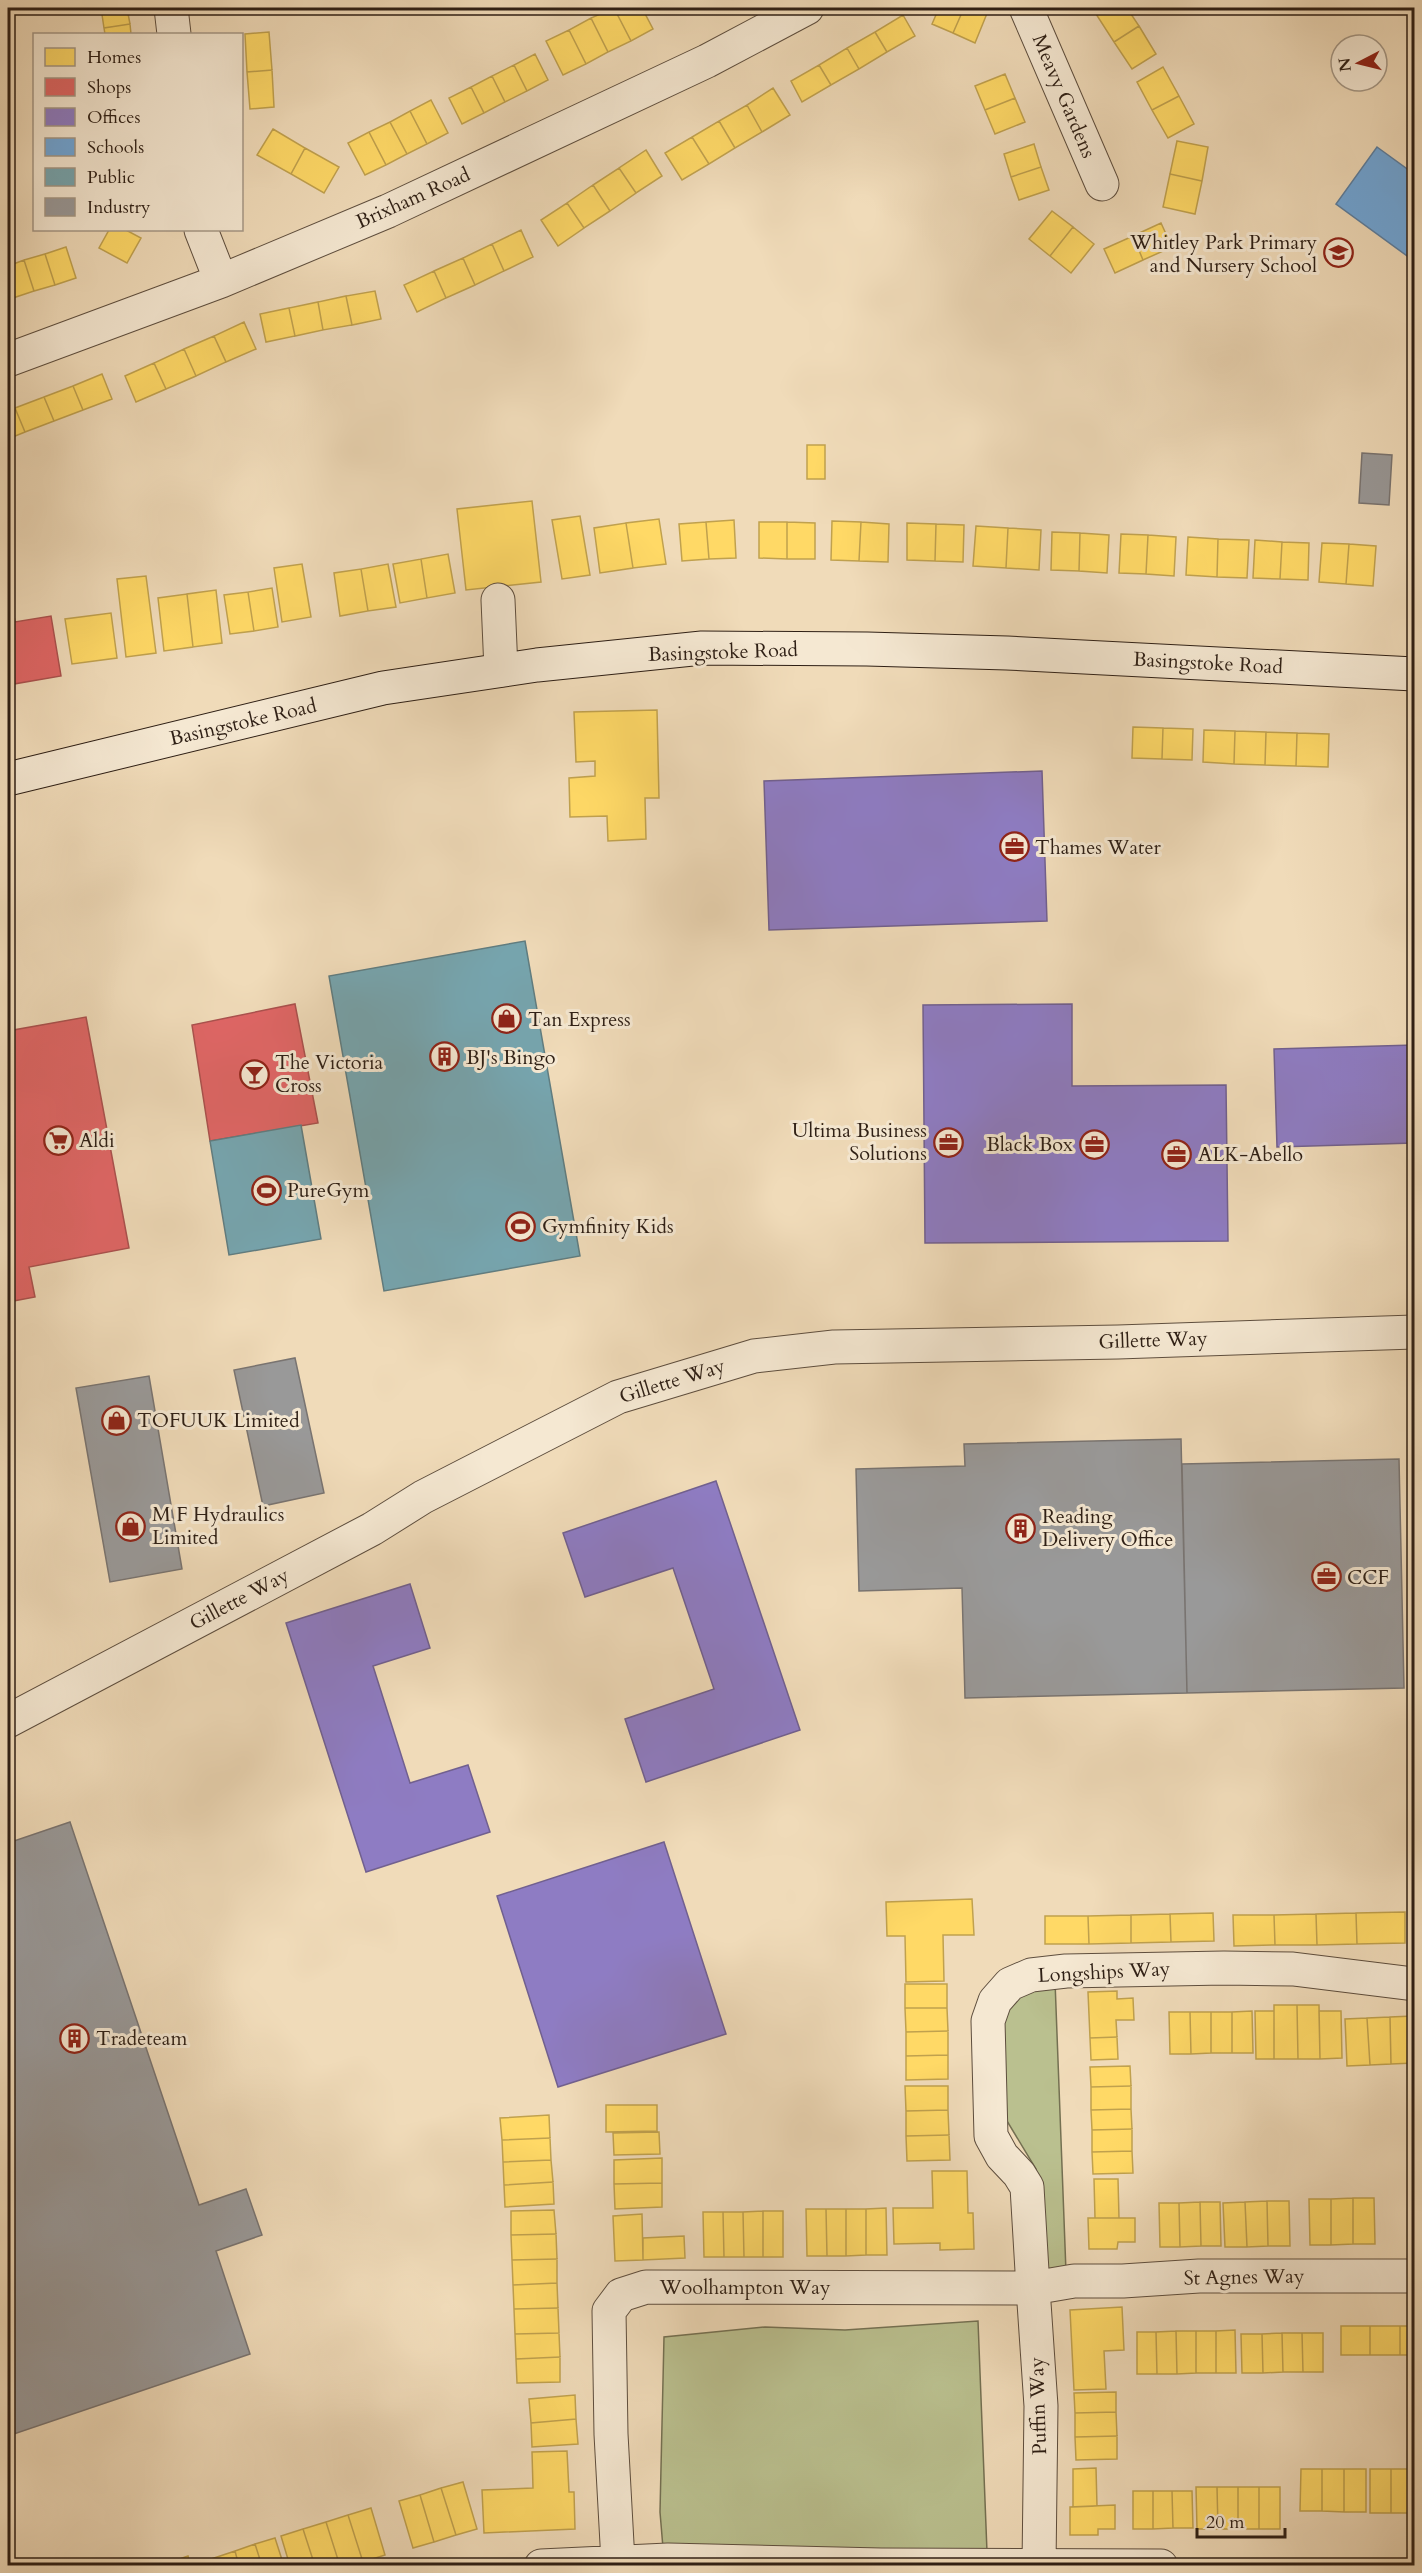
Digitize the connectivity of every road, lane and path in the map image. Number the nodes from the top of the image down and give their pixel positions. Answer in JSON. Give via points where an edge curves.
{"nodes":[{"id":1,"x":171,"y":8,"type":"edge"},
{"id":2,"x":807,"y":8,"type":"edge"},
{"id":3,"x":1026,"y":8,"type":"edge"},
{"id":4,"x":174,"y":33,"type":"edge"},
{"id":5,"x":1102,"y":184,"type":"dead end"},
{"id":6,"x":201,"y":231,"type":"edge"},
{"id":7,"x":221,"y":281,"type":"junction"},
{"id":8,"x":8,"y":360,"type":"edge"},
{"id":9,"x":498,"y":600,"type":"dead end"},
{"id":10,"x":501,"y":670,"type":"junction"},
{"id":11,"x":1414,"y":674,"type":"edge"},
{"id":12,"x":8,"y":779,"type":"edge"},
{"id":13,"x":1414,"y":1332,"type":"edge"},
{"id":14,"x":8,"y":1721,"type":"edge"},
{"id":15,"x":1414,"y":1984,"type":"edge"},
{"id":16,"x":1414,"y":2276,"type":"edge"},
{"id":17,"x":1033,"y":2288,"type":"junction"},
{"id":18,"x":618,"y":2562,"type":"junction"},
{"id":19,"x":668,"y":2563,"type":"edge"},
{"id":20,"x":541,"y":2565,"type":"edge"},
{"id":21,"x":1039,"y":2565,"type":"edge"},
{"id":22,"x":1161,"y":2565,"type":"edge"}],
"edges":[{"from":1,"to":4,"type":"street"},
{"from":2,"to":7,"type":"street","name":"Brixham Road","via":[[707,61],[420,196]]},
{"from":3,"to":5,"type":"street","name":"Meavy Gardens"},
{"from":6,"to":7,"type":"street"},
{"from":7,"to":8,"type":"street","name":"Brixham Road"},
{"from":9,"to":10,"type":"street"},
{"from":10,"to":11,"type":"street","name":"Basingstoke Road","via":[[702,648],[1006,653]]},
{"from":10,"to":12,"type":"street","name":"Basingstoke Road","via":[[383,688]]},
{"from":13,"to":14,"type":"street","name":"Gillette Way","via":[[834,1347],[754,1356],[618,1397],[423,1497],[372,1529]]},
{"from":15,"to":17,"type":"street","name":"Longships Way","via":[[1293,1969],[1224,1968],[1066,1971],[1031,1975],[1010,1984],[995,2001],[988,2021],[991,2136],[1027,2187]]},
{"from":16,"to":17,"type":"street","name":"St Agnes Way","via":[[1199,2276],[1074,2281]]},
{"from":17,"to":18,"type":"street","name":"Woolhampton Way","via":[[646,2287],[621,2295],[609,2311]]},
{"from":17,"to":21,"type":"street","name":"Puffin Way","via":[[1041,2406]]},
{"from":18,"to":19,"type":"street"},
{"from":18,"to":20,"type":"street"},
{"from":19,"to":21,"type":"street"},
{"from":21,"to":22,"type":"street"}]}
